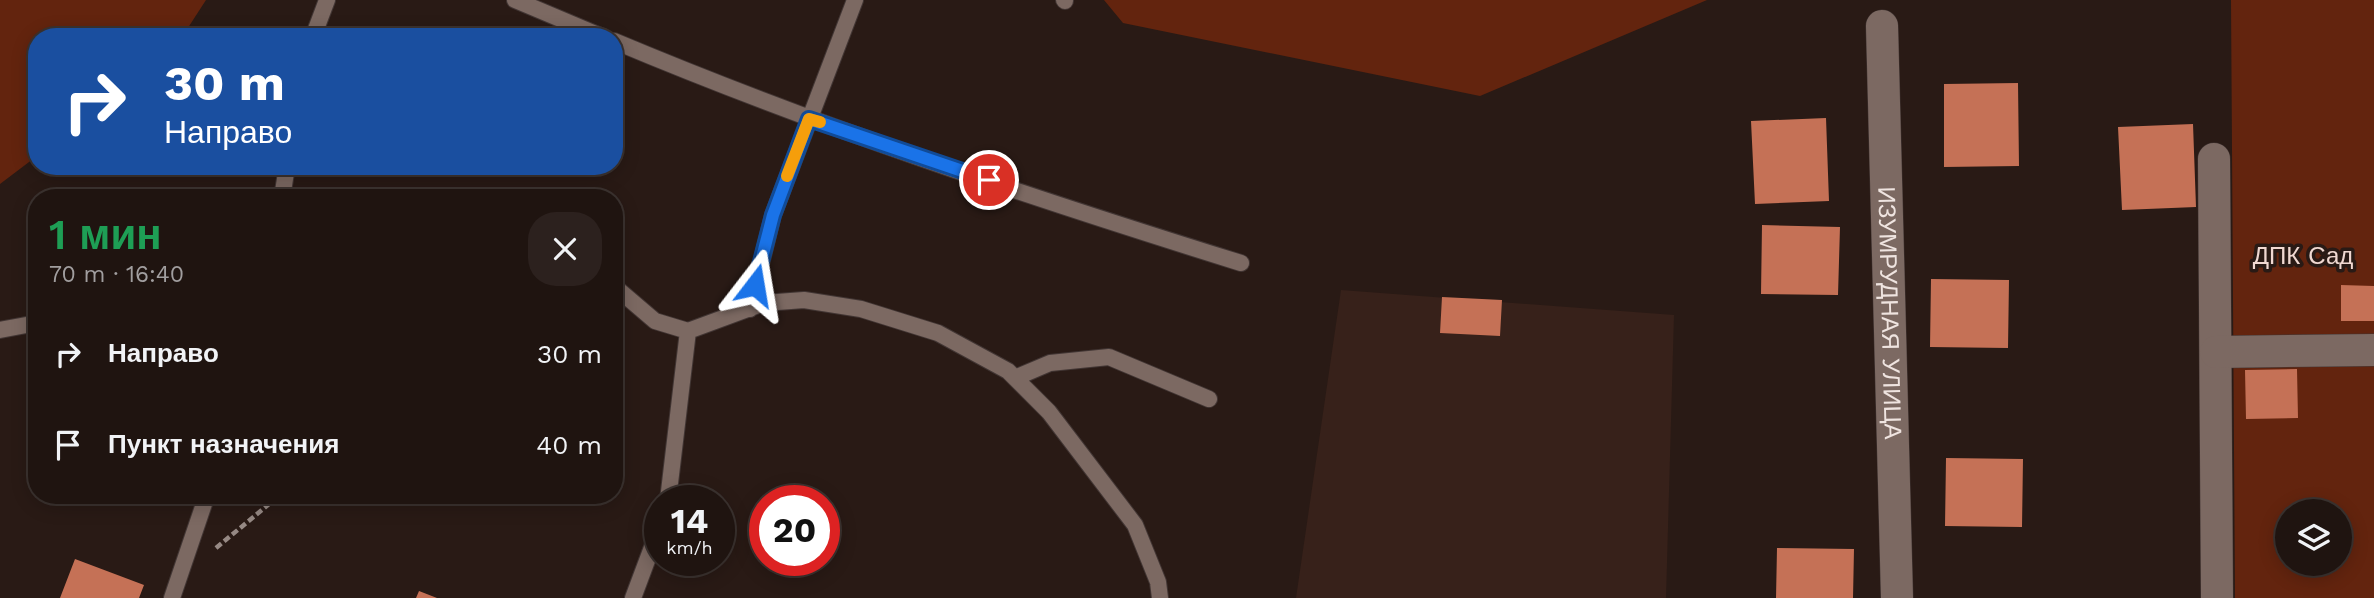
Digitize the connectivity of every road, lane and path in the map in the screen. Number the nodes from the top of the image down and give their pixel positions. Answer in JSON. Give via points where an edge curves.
{"nodes":[{"id":1,"x":327,"y":0,"type":"edge"},
{"id":2,"x":515,"y":0,"type":"edge"},
{"id":3,"x":855,"y":0,"type":"edge"},
{"id":4,"x":1882,"y":26,"type":"dead end"},
{"id":5,"x":316,"y":28,"type":"edge"},
{"id":6,"x":582,"y":28,"type":"edge"},
{"id":7,"x":623,"y":45,"type":"edge"},
{"id":8,"x":809,"y":119,"type":"junction"},
{"id":9,"x":2214,"y":159,"type":"dead end"},
{"id":10,"x":1241,"y":262,"type":"dead end"},
{"id":11,"x":623,"y":294,"type":"edge"},
{"id":12,"x":750,"y":309,"type":"junction"},
{"id":13,"x":28,"y":325,"type":"edge"},
{"id":14,"x":0,"y":330,"type":"edge"},
{"id":15,"x":688,"y":331,"type":"junction"},
{"id":16,"x":2374,"y":350,"type":"edge"},
{"id":17,"x":2216,"y":352,"type":"junction"},
{"id":18,"x":1016,"y":379,"type":"junction"},
{"id":19,"x":1209,"y":398,"type":"dead end"},
{"id":20,"x":670,"y":485,"type":"edge"},
{"id":21,"x":204,"y":504,"type":"edge"},
{"id":22,"x":269,"y":504,"type":"edge"},
{"id":23,"x":644,"y":569,"type":"edge"},
{"id":24,"x":178,"y":580,"type":"junction"},
{"id":25,"x":172,"y":598,"type":"edge"},
{"id":26,"x":633,"y":598,"type":"edge"},
{"id":27,"x":1160,"y":598,"type":"edge"},
{"id":28,"x":1898,"y":598,"type":"edge"},
{"id":29,"x":2217,"y":598,"type":"edge"}],
"edges":[{"from":1,"to":5,"type":"lane"},
{"from":2,"to":6,"type":"lane"},
{"from":3,"to":8,"type":"lane"},
{"from":4,"to":28,"type":"street","name":"ИЗУМРУДНАЯ УЛИЦА"},
{"from":7,"to":8,"type":"lane"},
{"from":8,"to":10,"type":"lane"},
{"from":8,"to":12,"type":"lane","via":[[773,215]]},
{"from":9,"to":17,"type":"street"},
{"from":11,"to":15,"type":"lane","via":[[655,321]]},
{"from":12,"to":15,"type":"lane"},
{"from":12,"to":18,"type":"lane","via":[[764,303],[804,300],[861,309],[938,333]]},
{"from":13,"to":14,"type":"lane"},
{"from":15,"to":20,"type":"lane"},
{"from":16,"to":17,"type":"street"},
{"from":17,"to":29,"type":"street"},
{"from":18,"to":19,"type":"lane","via":[[1050,363],[1110,357]]},
{"from":18,"to":27,"type":"lane","via":[[1049,412],[1135,525]]},
{"from":21,"to":24,"type":"lane"},
{"from":22,"to":24,"type":"path"},
{"from":23,"to":26,"type":"lane"},
{"from":24,"to":25,"type":"lane"}]}
